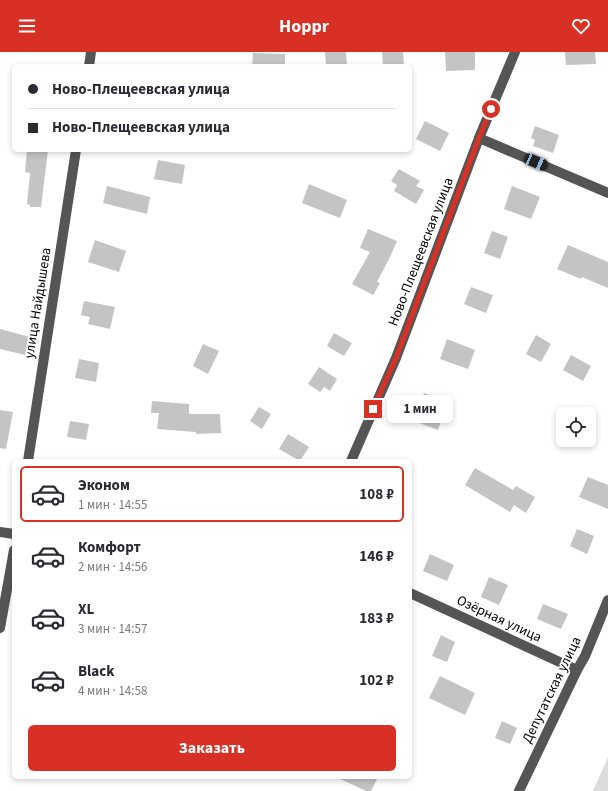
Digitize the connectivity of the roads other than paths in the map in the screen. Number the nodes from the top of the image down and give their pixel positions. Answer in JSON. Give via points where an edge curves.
{"nodes":[{"id":1,"x":91,"y":52,"type":"edge"},
{"id":2,"x":515,"y":52,"type":"edge"},
{"id":3,"x":89,"y":64,"type":"edge"},
{"id":4,"x":479,"y":138,"type":"junction"},
{"id":5,"x":76,"y":152,"type":"edge"},
{"id":6,"x":608,"y":193,"type":"edge"},
{"id":7,"x":28,"y":459,"type":"edge"},
{"id":8,"x":352,"y":459,"type":"edge"},
{"id":9,"x":0,"y":532,"type":"edge"},
{"id":10,"x":12,"y":534,"type":"edge"},
{"id":11,"x":12,"y":561,"type":"edge"},
{"id":12,"x":412,"y":594,"type":"edge"},
{"id":13,"x":608,"y":600,"type":"edge"},
{"id":14,"x":0,"y":628,"type":"edge"},
{"id":15,"x":577,"y":670,"type":"junction"},
{"id":16,"x":519,"y":791,"type":"edge"}],
"edges":[{"from":1,"to":3,"type":"street"},
{"from":2,"to":4,"type":"street","name":"Ново-Плещеевская улица"},
{"from":4,"to":6,"type":"street"},
{"from":4,"to":8,"type":"street","name":"Ново-Плещеевская улица","via":[[396,358]]},
{"from":5,"to":7,"type":"street","name":"улица Найдышева"},
{"from":9,"to":10,"type":"street"},
{"from":11,"to":14,"type":"street"},
{"from":12,"to":15,"type":"street","name":"Озёрная улица"},
{"from":13,"to":15,"type":"street","name":"Депутатская улица"},
{"from":15,"to":16,"type":"street","name":"Депутатская улица"}]}
